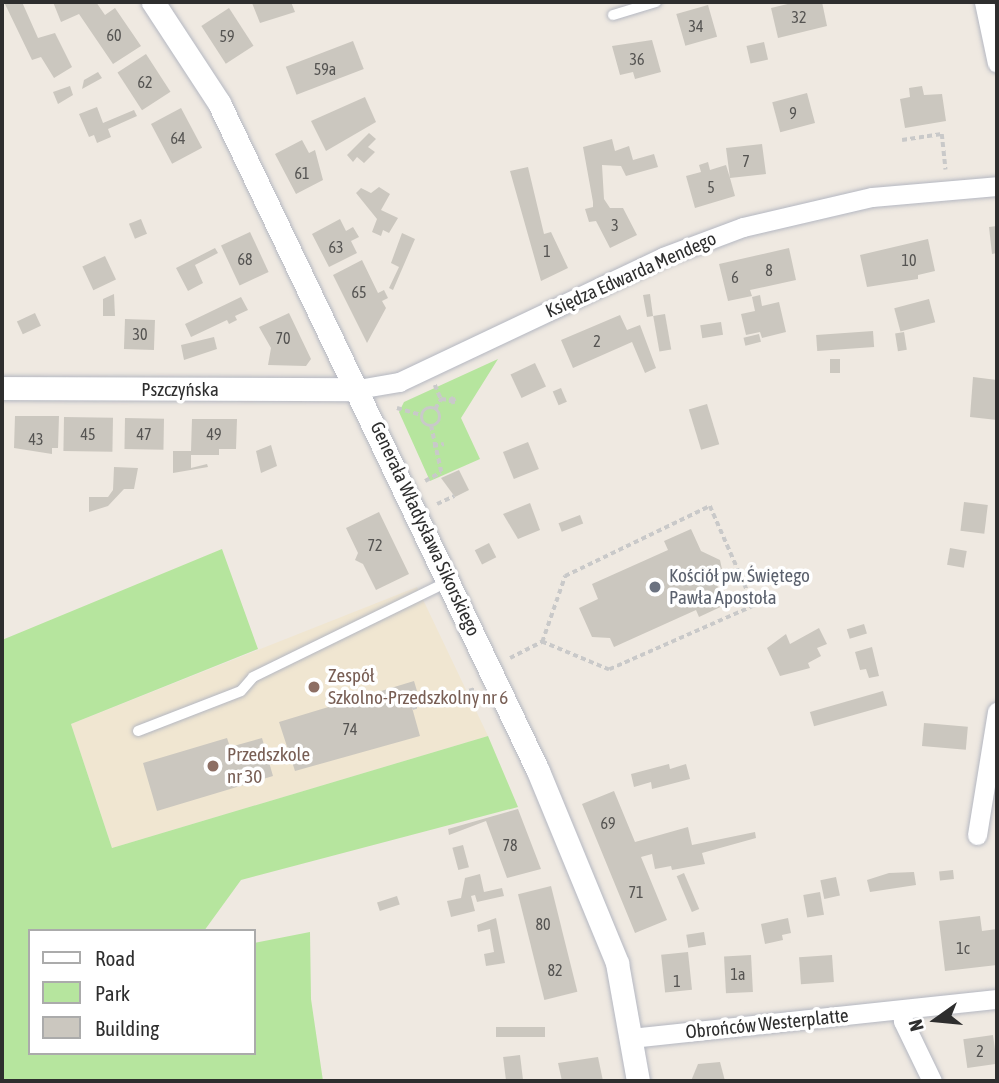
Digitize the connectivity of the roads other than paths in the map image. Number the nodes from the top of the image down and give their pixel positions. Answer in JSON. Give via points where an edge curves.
{"nodes":[{"id":1,"x":153,"y":2,"type":"edge"},
{"id":2,"x":656,"y":2,"type":"edge"},
{"id":3,"x":984,"y":2,"type":"edge"},
{"id":4,"x":613,"y":15,"type":"dead end"},
{"id":5,"x":997,"y":64,"type":"edge"},
{"id":6,"x":997,"y":186,"type":"edge"},
{"id":7,"x":2,"y":388,"type":"edge"},
{"id":8,"x":358,"y":389,"type":"junction"},
{"id":9,"x":449,"y":580,"type":"junction"},
{"id":10,"x":997,"y":712,"type":"edge"},
{"id":11,"x":138,"y":731,"type":"dead end"},
{"id":12,"x":977,"y":835,"type":"dead end"},
{"id":13,"x":997,"y":999,"type":"edge"},
{"id":14,"x":902,"y":1010,"type":"junction"},
{"id":15,"x":631,"y":1038,"type":"junction"},
{"id":16,"x":638,"y":1081,"type":"edge"},
{"id":17,"x":932,"y":1081,"type":"edge"}],
"edges":[{"from":1,"to":8,"type":"street","name":"Generała Władysława Sikorskiego","via":[[219,103]]},
{"from":2,"to":4,"type":"lane"},
{"from":3,"to":5,"type":"street"},
{"from":6,"to":8,"type":"street","name":"Księdza Edwarda Mendego","via":[[872,197],[743,227],[663,257],[399,382]]},
{"from":7,"to":8,"type":"street","name":"Pszczyńska"},
{"from":8,"to":9,"type":"street","name":"Generała Władysława Sikorskiego"},
{"from":9,"to":11,"type":"lane","via":[[253,677],[242,691]]},
{"from":9,"to":15,"type":"street","name":"Generała Władysława Sikorskiego","via":[[606,931]]},
{"from":10,"to":12,"type":"street"},
{"from":13,"to":14,"type":"street","name":"Obrońców Westerplatte"},
{"from":14,"to":15,"type":"street","name":"Obrońców Westerplatte"},
{"from":14,"to":17,"type":"street"},
{"from":15,"to":16,"type":"street","name":"Generała Władysława Sikorskiego"}]}
